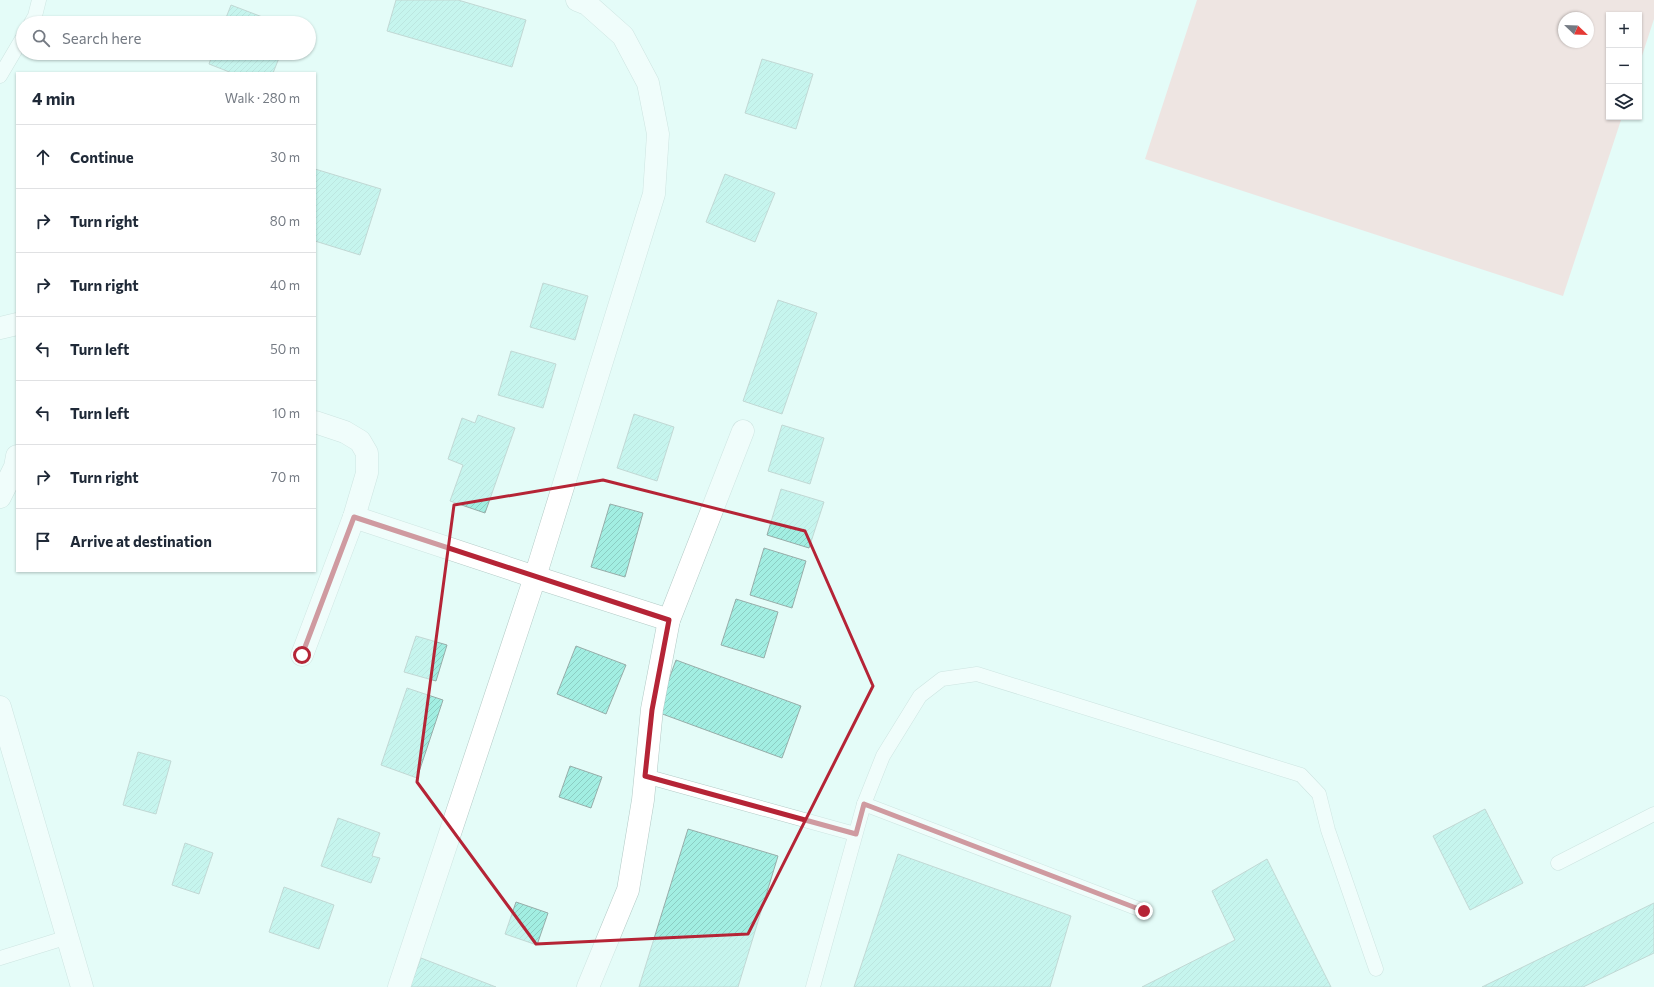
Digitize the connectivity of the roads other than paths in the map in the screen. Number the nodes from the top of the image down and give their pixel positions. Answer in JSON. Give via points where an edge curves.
{"nodes":[{"id":1,"x":39,"y":0,"type":"edge"},
{"id":2,"x":577,"y":0,"type":"edge"},
{"id":3,"x":35,"y":16,"type":"edge"},
{"id":4,"x":16,"y":49,"type":"edge"},
{"id":5,"x":0,"y":76,"type":"edge"},
{"id":6,"x":16,"y":324,"type":"edge"},
{"id":7,"x":0,"y":328,"type":"edge"},
{"id":8,"x":316,"y":422,"type":"edge"},
{"id":9,"x":743,"y":431,"type":"dead end"},
{"id":10,"x":16,"y":462,"type":"edge"},
{"id":11,"x":0,"y":497,"type":"edge"},
{"id":12,"x":354,"y":517,"type":"junction"},
{"id":13,"x":535,"y":577,"type":"junction"},
{"id":14,"x":669,"y":620,"type":"junction"},
{"id":15,"x":302,"y":655,"type":"dead end"},
{"id":16,"x":0,"y":707,"type":"edge"},
{"id":17,"x":645,"y":776,"type":"junction"},
{"id":18,"x":864,"y":804,"type":"junction"},
{"id":19,"x":1654,"y":814,"type":"edge"},
{"id":20,"x":856,"y":834,"type":"junction"},
{"id":21,"x":1558,"y":863,"type":"dead end"},
{"id":22,"x":1144,"y":911,"type":"dead end"},
{"id":23,"x":68,"y":937,"type":"junction"},
{"id":24,"x":0,"y":958,"type":"edge"},
{"id":25,"x":1376,"y":969,"type":"dead end"},
{"id":26,"x":82,"y":987,"type":"edge"},
{"id":27,"x":399,"y":987,"type":"edge"},
{"id":28,"x":588,"y":987,"type":"edge"},
{"id":29,"x":813,"y":987,"type":"edge"}],
"edges":[{"from":1,"to":3,"type":"lane"},
{"from":2,"to":13,"type":"street","via":[[586,4],[623,36],[648,83],[658,134],[654,194]]},
{"from":4,"to":5,"type":"lane"},
{"from":6,"to":7,"type":"street"},
{"from":8,"to":12,"type":"street","via":[[345,432],[360,441],[367,453],[367,473]]},
{"from":9,"to":14,"type":"street"},
{"from":10,"to":11,"type":"street"},
{"from":12,"to":13,"type":"street"},
{"from":12,"to":15,"type":"street"},
{"from":13,"to":14,"type":"street"},
{"from":13,"to":27,"type":"street"},
{"from":14,"to":17,"type":"street","via":[[652,710]]},
{"from":16,"to":23,"type":"street"},
{"from":17,"to":20,"type":"lane"},
{"from":17,"to":28,"type":"street","via":[[628,890]]},
{"from":18,"to":20,"type":"lane"},
{"from":18,"to":22,"type":"lane"},
{"from":18,"to":25,"type":"lane","via":[[883,756],[920,696],[942,679],[977,674],[1301,775],[1319,794],[1328,830]]},
{"from":19,"to":21,"type":"lane"},
{"from":20,"to":29,"type":"lane"},
{"from":23,"to":24,"type":"lane"},
{"from":23,"to":26,"type":"street"}]}
